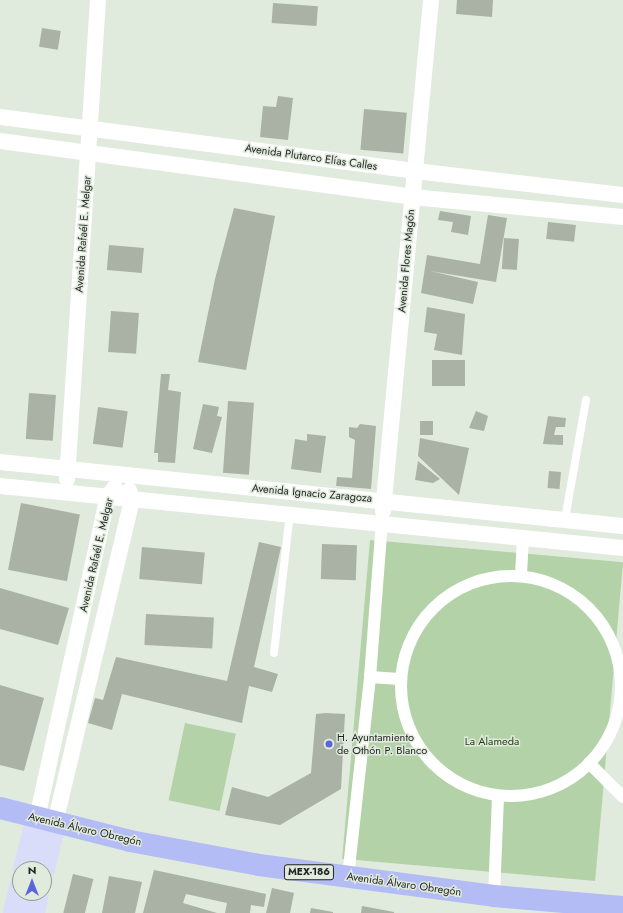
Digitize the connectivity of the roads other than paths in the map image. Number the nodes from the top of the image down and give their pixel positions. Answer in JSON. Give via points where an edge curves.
{"nodes":[{"id":1,"x":98,"y":0,"type":"edge"},
{"id":2,"x":431,"y":0,"type":"edge"},
{"id":3,"x":0,"y":117,"type":"edge"},
{"id":4,"x":90,"y":128,"type":"junction"},
{"id":5,"x":0,"y":141,"type":"edge"},
{"id":6,"x":88,"y":152,"type":"junction"},
{"id":7,"x":415,"y":171,"type":"junction"},
{"id":8,"x":623,"y":195,"type":"edge"},
{"id":9,"x":412,"y":197,"type":"junction"},
{"id":10,"x":623,"y":217,"type":"edge"},
{"id":11,"x":586,"y":400,"type":"dead end"},
{"id":12,"x":0,"y":462,"type":"edge"},
{"id":13,"x":67,"y":469,"type":"junction"},
{"id":14,"x":123,"y":476,"type":"junction"},
{"id":15,"x":0,"y":486,"type":"edge"},
{"id":16,"x":293,"y":491,"type":"junction"},
{"id":17,"x":66,"y":492,"type":"junction"},
{"id":18,"x":108,"y":496,"type":"junction"},
{"id":19,"x":132,"y":499,"type":"junction"},
{"id":20,"x":384,"y":500,"type":"junction"},
{"id":21,"x":290,"y":513,"type":"junction"},
{"id":22,"x":565,"y":519,"type":"junction"},
{"id":23,"x":382,"y":522,"type":"junction"},
{"id":24,"x":623,"y":526,"type":"edge"},
{"id":25,"x":523,"y":536,"type":"junction"},
{"id":26,"x":623,"y":548,"type":"edge"},
{"id":27,"x":521,"y":575,"type":"junction"},
{"id":28,"x":274,"y":653,"type":"dead end"},
{"id":29,"x":370,"y":677,"type":"junction"},
{"id":30,"x":399,"y":679,"type":"junction"},
{"id":31,"x":622,"y":704,"type":"edge"},
{"id":32,"x":589,"y":763,"type":"junction"},
{"id":33,"x":498,"y":796,"type":"junction"},
{"id":34,"x":623,"y":797,"type":"edge"},
{"id":35,"x":0,"y":808,"type":"edge"},
{"id":36,"x":46,"y":820,"type":"junction"},
{"id":37,"x":28,"y":861,"type":"edge"},
{"id":38,"x":44,"y":861,"type":"edge"},
{"id":39,"x":348,"y":877,"type":"junction"},
{"id":40,"x":494,"y":896,"type":"junction"},
{"id":41,"x":17,"y":901,"type":"edge"},
{"id":42,"x":36,"y":901,"type":"edge"},
{"id":43,"x":623,"y":907,"type":"edge"},
{"id":44,"x":14,"y":913,"type":"edge"},
{"id":45,"x":34,"y":913,"type":"edge"}],
"edges":[{"from":1,"to":4,"type":"street","name":"Avenida Rafaél E. Melgar"},
{"from":2,"to":7,"type":"street","name":"Avenida Flores Magón"},
{"from":3,"to":4,"type":"street","name":"Avenida Plutarco Elías Calles"},
{"from":4,"to":6,"type":"street","name":"Avenida Rafaél E. Melgar"},
{"from":4,"to":7,"type":"street","name":"Avenida Plutarco Elías Calles"},
{"from":5,"to":6,"type":"street"},
{"from":6,"to":9,"type":"street"},
{"from":6,"to":13,"type":"street","name":"Avenida Rafaél E. Melgar"},
{"from":7,"to":8,"type":"street","name":"Avenida Plutarco Elías Calles"},
{"from":7,"to":9,"type":"street","name":"Avenida Flores Magón"},
{"from":9,"to":10,"type":"street"},
{"from":9,"to":20,"type":"street","name":"Avenida Flores Magón"},
{"from":11,"to":22,"type":"lane"},
{"from":12,"to":13,"type":"street","name":"Avenida Ignacio Zaragoza"},
{"from":13,"to":14,"type":"street","name":"Avenida Ignacio Zaragoza"},
{"from":13,"to":17,"type":"street","name":"Avenida Rafaél E. Melgar"},
{"from":14,"to":16,"type":"street","name":"Avenida Ignacio Zaragoza"},
{"from":14,"to":18,"type":"street","name":"Avenida Rafaél E. Melgar"},
{"from":14,"to":19,"type":"street","name":"Avenida Rafaél E. Melgar"},
{"from":15,"to":17,"type":"street","name":"Avenida Ignacio Zaragoza"},
{"from":16,"to":20,"type":"street","name":"Avenida Ignacio Zaragoza"},
{"from":16,"to":21,"type":"street"},
{"from":17,"to":18,"type":"street","name":"Avenida Ignacio Zaragoza"},
{"from":18,"to":19,"type":"street","name":"Avenida Ignacio Zaragoza"},
{"from":18,"to":36,"type":"street","name":"Avenida Rafaél E. Melgar"},
{"from":19,"to":21,"type":"street","name":"Avenida Ignacio Zaragoza"},
{"from":19,"to":36,"type":"street","name":"Avenida Rafaél E. Melgar"},
{"from":20,"to":22,"type":"street","name":"Avenida Ignacio Zaragoza"},
{"from":20,"to":23,"type":"street","name":"Avenida Flores Magón"},
{"from":21,"to":23,"type":"street","name":"Avenida Ignacio Zaragoza"},
{"from":21,"to":28,"type":"lane"},
{"from":22,"to":24,"type":"street","name":"Avenida Ignacio Zaragoza"},
{"from":23,"to":25,"type":"street","name":"Avenida Ignacio Zaragoza"},
{"from":23,"to":29,"type":"street"},
{"from":25,"to":26,"type":"street","name":"Avenida Ignacio Zaragoza"},
{"from":25,"to":27,"type":"street"},
{"from":27,"to":30,"type":"street","via":[[477,579],[438,601],[411,636]]},
{"from":27,"to":31,"type":"street","via":[[564,587],[598,615],[619,654]]},
{"from":29,"to":30,"type":"street"},
{"from":29,"to":39,"type":"street"},
{"from":30,"to":33,"type":"street","via":[[405,720],[425,757],[458,784]]},
{"from":31,"to":32,"type":"street","via":[[609,740]]},
{"from":32,"to":33,"type":"street","via":[[581,773],[542,793]]},
{"from":32,"to":34,"type":"street"},
{"from":33,"to":40,"type":"street"},
{"from":35,"to":36,"type":"main road","name":"Avenida Álvaro Obregón","number":"MEX-186"},
{"from":36,"to":37,"type":"main road","name":"Avenida Rafaél E. Melgar"},
{"from":36,"to":38,"type":"main road","name":"Avenida Rafaél E. Melgar"},
{"from":36,"to":39,"type":"main road","name":"Avenida Álvaro Obregón","number":"MEX-186","via":[[130,840],[259,865]]},
{"from":39,"to":40,"type":"main road","name":"Avenida Álvaro Obregón","number":"MEX-186"},
{"from":40,"to":43,"type":"main road","name":"Avenida Álvaro Obregón","number":"MEX-186"},
{"from":41,"to":44,"type":"main road"},
{"from":42,"to":45,"type":"main road"}]}
